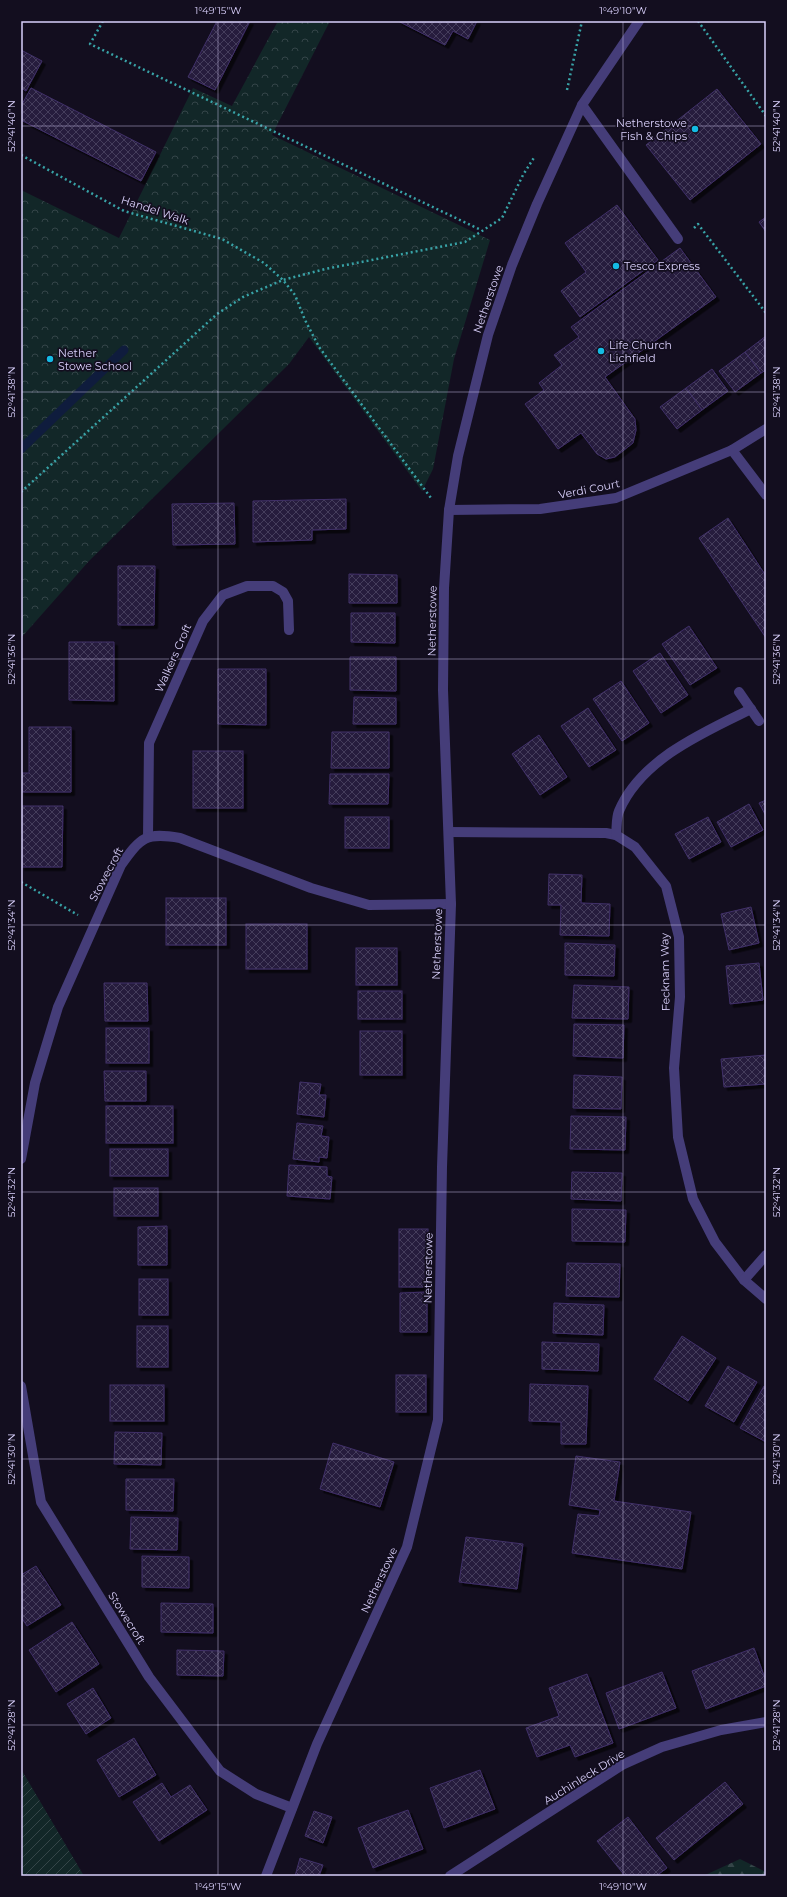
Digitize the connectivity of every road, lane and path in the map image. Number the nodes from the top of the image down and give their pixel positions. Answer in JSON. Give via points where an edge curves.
{"nodes":[{"id":1,"x":103,"y":21,"type":"edge"},
{"id":2,"x":582,"y":21,"type":"edge"},
{"id":3,"x":639,"y":21,"type":"edge"},
{"id":4,"x":698,"y":21,"type":"edge"},
{"id":5,"x":567,"y":92,"type":"dead end"},
{"id":6,"x":582,"y":105,"type":"junction"},
{"id":7,"x":766,"y":116,"type":"edge"},
{"id":8,"x":538,"y":151,"type":"dead end"},
{"id":9,"x":21,"y":155,"type":"edge"},
{"id":10,"x":482,"y":231,"type":"junction"},
{"id":11,"x":678,"y":239,"type":"joint"},
{"id":12,"x":283,"y":280,"type":"junction"},
{"id":13,"x":766,"y":313,"type":"edge"},
{"id":14,"x":766,"y":429,"type":"edge"},
{"id":15,"x":732,"y":450,"type":"junction"},
{"id":16,"x":21,"y":492,"type":"edge"},
{"id":17,"x":766,"y":495,"type":"edge"},
{"id":18,"x":449,"y":510,"type":"junction"},
{"id":19,"x":449,"y":522,"type":"junction"},
{"id":20,"x":289,"y":630,"type":"dead end"},
{"id":21,"x":740,"y":692,"type":"dead end"},
{"id":22,"x":751,"y":709,"type":"junction"},
{"id":23,"x":759,"y":721,"type":"dead end"},
{"id":24,"x":449,"y":832,"type":"junction"},
{"id":25,"x":616,"y":835,"type":"junction"},
{"id":26,"x":148,"y":837,"type":"junction"},
{"id":27,"x":21,"y":882,"type":"edge"},
{"id":28,"x":451,"y":904,"type":"junction"},
{"id":29,"x":94,"y":924,"type":"junction"},
{"id":30,"x":21,"y":1159,"type":"edge"},
{"id":31,"x":766,"y":1255,"type":"edge"},
{"id":32,"x":744,"y":1280,"type":"junction"},
{"id":33,"x":766,"y":1299,"type":"edge"},
{"id":34,"x":21,"y":1386,"type":"edge"},
{"id":35,"x":766,"y":1722,"type":"edge"},
{"id":36,"x":292,"y":1808,"type":"junction"},
{"id":37,"x":266,"y":1876,"type":"edge"},
{"id":38,"x":450,"y":1876,"type":"edge"}],
"edges":[{"from":1,"to":10,"type":"path","via":[[90,44]]},
{"from":2,"to":5,"type":"path"},
{"from":3,"to":6,"type":"street","name":"Netherstowe"},
{"from":4,"to":7,"type":"path"},
{"from":6,"to":11,"type":"street"},
{"from":6,"to":18,"type":"street","name":"Netherstowe","via":[[512,265],[488,335],[458,456]]},
{"from":8,"to":10,"type":"path","via":[[502,218]]},
{"from":9,"to":12,"type":"path","name":"Handel Walk","via":[[124,211],[222,239],[264,263]]},
{"from":10,"to":12,"type":"path","via":[[465,242],[325,269]]},
{"from":11,"to":13,"type":"path","via":[[698,224]]},
{"from":12,"to":16,"type":"path","via":[[243,297],[216,314]]},
{"from":12,"to":19,"type":"path","name":"Handel Walk","via":[[295,295],[319,347]]},
{"from":14,"to":15,"type":"street","name":"Verdi Court"},
{"from":15,"to":17,"type":"street"},
{"from":15,"to":18,"type":"street","name":"Verdi Court","via":[[616,498],[540,509]]},
{"from":18,"to":19,"type":"street","name":"Netherstowe"},
{"from":19,"to":24,"type":"street","name":"Netherstowe","via":[[444,588],[443,690]]},
{"from":20,"to":26,"type":"street","name":"Walkers Croft","via":[[288,601],[283,592],[273,586],[247,586],[223,595],[203,621],[149,742]]},
{"from":21,"to":22,"type":"street"},
{"from":22,"to":23,"type":"street"},
{"from":22,"to":25,"type":"street","via":[[705,731],[661,759],[632,789],[618,812]]},
{"from":24,"to":25,"type":"street","name":"Fecknam Way"},
{"from":24,"to":28,"type":"street","name":"Netherstowe"},
{"from":25,"to":32,"type":"street","name":"Fecknam Way","via":[[635,847],[666,886],[679,937],[680,997],[674,1068],[678,1137],[693,1199],[715,1242]]},
{"from":26,"to":28,"type":"street","via":[[180,838],[311,888],[369,905]]},
{"from":26,"to":29,"type":"street","name":"Stowecroft","via":[[136,845],[122,865]]},
{"from":27,"to":29,"type":"path"},
{"from":28,"to":36,"type":"street","name":"Netherstowe","via":[[442,1174],[438,1420],[408,1547],[317,1744]]},
{"from":29,"to":30,"type":"street","name":"Stowecroft","via":[[58,1007],[35,1083]]},
{"from":31,"to":32,"type":"street"},
{"from":32,"to":33,"type":"street","name":"Fecknam Way"},
{"from":34,"to":36,"type":"street","name":"Stowecroft","via":[[41,1502],[149,1677],[220,1771],[256,1794]]},
{"from":35,"to":38,"type":"street","name":"Auchinleck Drive","via":[[721,1730],[662,1747],[622,1765]]},
{"from":36,"to":37,"type":"street","name":"Netherstowe"}]}
